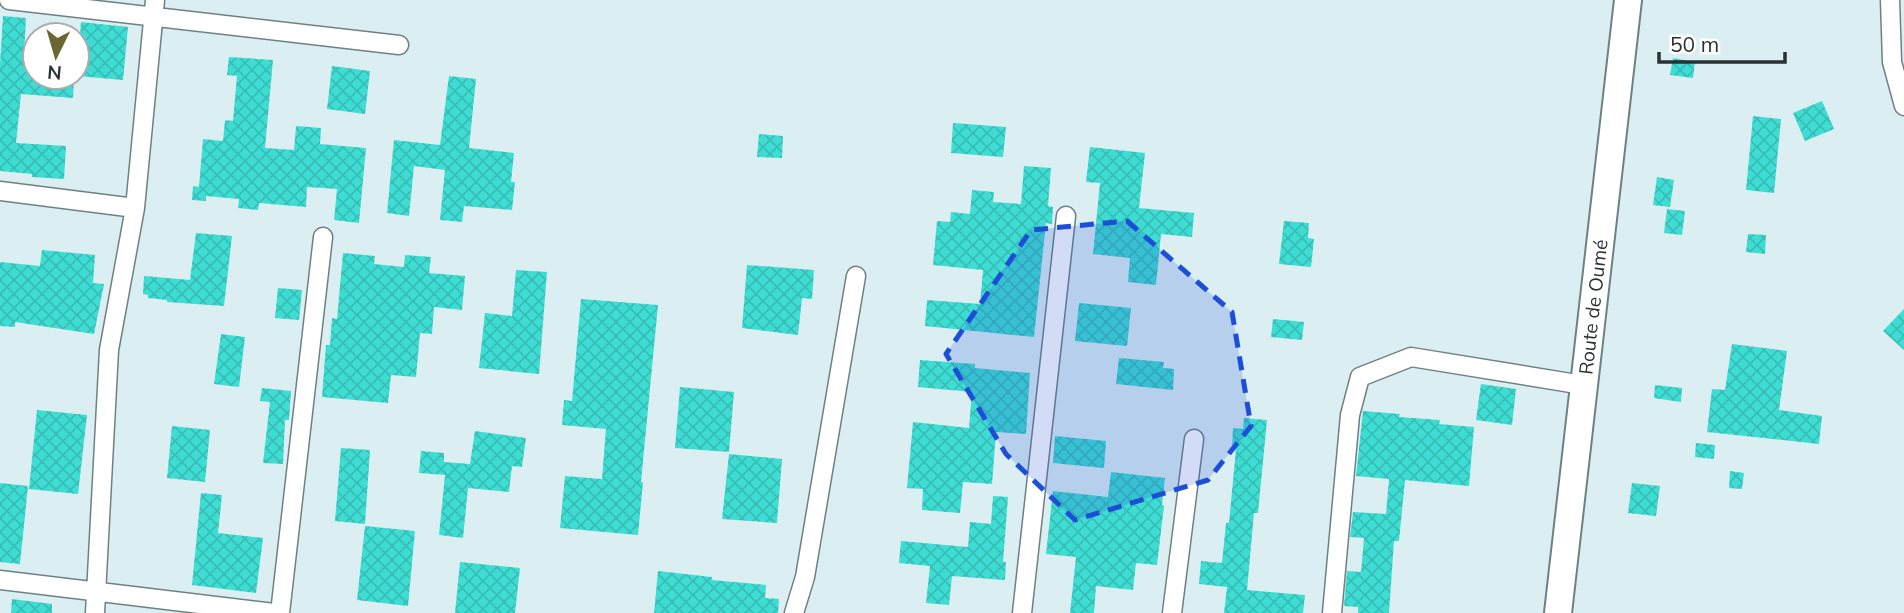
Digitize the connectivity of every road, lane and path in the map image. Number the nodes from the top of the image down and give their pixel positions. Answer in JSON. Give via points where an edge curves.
{"nodes":[{"id":1,"x":9,"y":0,"type":"edge"},
{"id":2,"x":155,"y":0,"type":"edge"},
{"id":3,"x":1628,"y":0,"type":"edge"},
{"id":4,"x":1890,"y":0,"type":"edge"},
{"id":5,"x":153,"y":18,"type":"junction"},
{"id":6,"x":399,"y":46,"type":"dead end"},
{"id":7,"x":1904,"y":106,"type":"edge"},
{"id":8,"x":0,"y":191,"type":"edge"},
{"id":9,"x":135,"y":208,"type":"junction"},
{"id":10,"x":1066,"y":216,"type":"dead end"},
{"id":11,"x":323,"y":237,"type":"dead end"},
{"id":12,"x":856,"y":276,"type":"dead end"},
{"id":13,"x":1583,"y":385,"type":"junction"},
{"id":14,"x":1194,"y":439,"type":"dead end"},
{"id":15,"x":0,"y":580,"type":"edge"},
{"id":16,"x":97,"y":591,"type":"junction"},
{"id":17,"x":95,"y":613,"type":"edge"},
{"id":18,"x":274,"y":613,"type":"edge"},
{"id":19,"x":280,"y":613,"type":"edge"},
{"id":20,"x":794,"y":613,"type":"edge"},
{"id":21,"x":1022,"y":613,"type":"edge"},
{"id":22,"x":1172,"y":613,"type":"edge"},
{"id":23,"x":1332,"y":613,"type":"edge"},
{"id":24,"x":1558,"y":613,"type":"edge"}],
"edges":[{"from":1,"to":5,"type":"street"},
{"from":2,"to":5,"type":"street"},
{"from":3,"to":13,"type":"street","name":"Route de Oumé"},
{"from":4,"to":7,"type":"street","via":[[1892,62]]},
{"from":5,"to":6,"type":"street"},
{"from":5,"to":9,"type":"street"},
{"from":8,"to":9,"type":"street"},
{"from":9,"to":16,"type":"street","via":[[109,350]]},
{"from":10,"to":21,"type":"street"},
{"from":11,"to":19,"type":"street"},
{"from":12,"to":20,"type":"street","via":[[805,577]]},
{"from":13,"to":23,"type":"street","via":[[1411,357],[1360,377],[1350,415]]},
{"from":13,"to":24,"type":"street","name":"Route de Oumé"},
{"from":14,"to":22,"type":"street"},
{"from":15,"to":16,"type":"street"},
{"from":16,"to":17,"type":"street"},
{"from":16,"to":18,"type":"street"}]}
